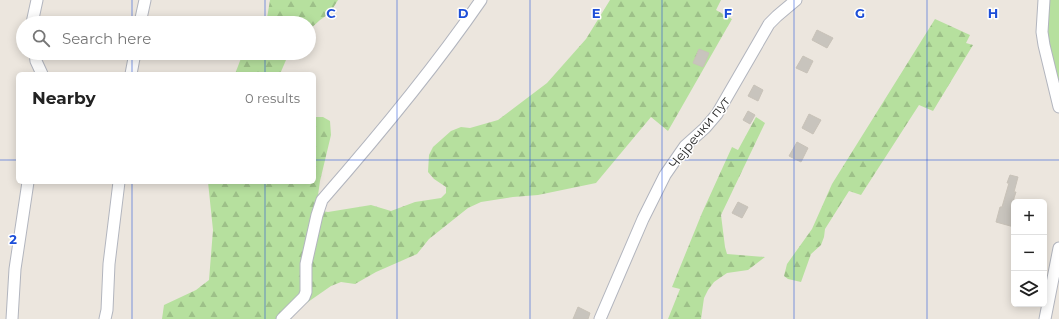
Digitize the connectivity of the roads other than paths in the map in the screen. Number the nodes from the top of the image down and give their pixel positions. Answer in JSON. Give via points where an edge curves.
{"nodes":[{"id":1,"x":37,"y":0,"type":"edge"},
{"id":2,"x":145,"y":0,"type":"edge"},
{"id":3,"x":481,"y":0,"type":"edge"},
{"id":4,"x":796,"y":0,"type":"edge"},
{"id":5,"x":1044,"y":0,"type":"edge"},
{"id":6,"x":34,"y":16,"type":"edge"},
{"id":7,"x":142,"y":16,"type":"edge"},
{"id":8,"x":36,"y":60,"type":"edge"},
{"id":9,"x":134,"y":60,"type":"edge"},
{"id":10,"x":41,"y":72,"type":"edge"},
{"id":11,"x":131,"y":72,"type":"edge"},
{"id":12,"x":1059,"y":107,"type":"edge"},
{"id":13,"x":28,"y":184,"type":"edge"},
{"id":14,"x":119,"y":184,"type":"edge"},
{"id":15,"x":1059,"y":248,"type":"edge"},
{"id":16,"x":12,"y":319,"type":"edge"},
{"id":17,"x":105,"y":319,"type":"edge"},
{"id":18,"x":282,"y":319,"type":"edge"},
{"id":19,"x":600,"y":319,"type":"edge"},
{"id":20,"x":1045,"y":319,"type":"edge"}],
"edges":[{"from":1,"to":6,"type":"street"},
{"from":2,"to":7,"type":"street"},
{"from":3,"to":18,"type":"street","via":[[402,105],[322,200],[306,264],[306,292]]},
{"from":4,"to":19,"type":"street","name":"Чејречки пут","via":[[769,24],[717,114],[685,146],[665,175]]},
{"from":5,"to":12,"type":"street","via":[[1042,32]]},
{"from":8,"to":10,"type":"street"},
{"from":9,"to":11,"type":"street"},
{"from":13,"to":16,"type":"street","via":[[15,269]]},
{"from":14,"to":17,"type":"street"},
{"from":15,"to":20,"type":"street"}]}
